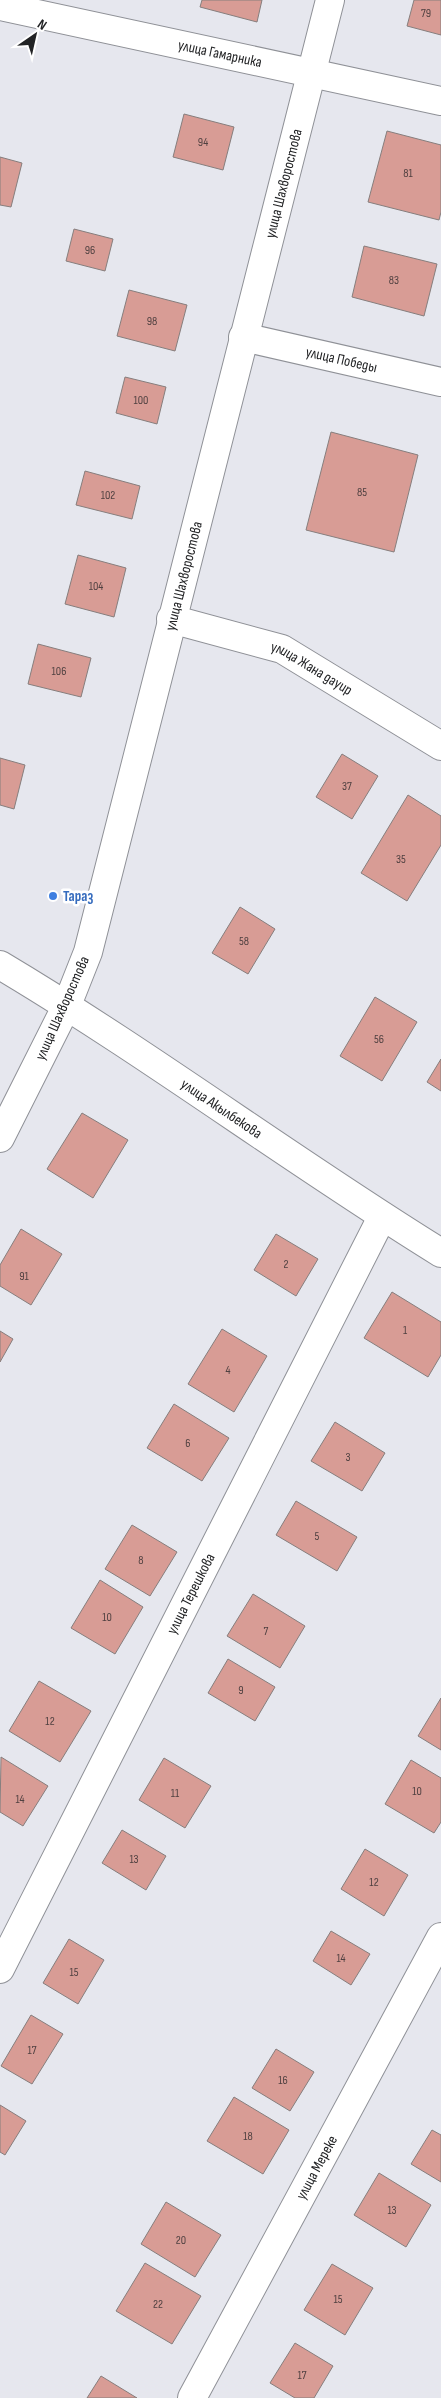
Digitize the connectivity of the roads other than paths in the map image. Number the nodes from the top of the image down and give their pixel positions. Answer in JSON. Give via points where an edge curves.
{"nodes":[{"id":1,"x":330,"y":0,"type":"edge"},
{"id":2,"x":0,"y":6,"type":"edge"},
{"id":3,"x":312,"y":74,"type":"junction"},
{"id":4,"x":441,"y":101,"type":"edge"},
{"id":5,"x":243,"y":337,"type":"junction"},
{"id":6,"x":441,"y":382,"type":"edge"},
{"id":7,"x":171,"y":619,"type":"junction"},
{"id":8,"x":441,"y":746,"type":"edge"},
{"id":9,"x":0,"y":966,"type":"edge"},
{"id":10,"x":67,"y":1005,"type":"junction"},
{"id":11,"x":0,"y":1138,"type":"edge"},
{"id":12,"x":382,"y":1217,"type":"junction"},
{"id":13,"x":441,"y":1253,"type":"edge"},
{"id":14,"x":441,"y":1937,"type":"edge"},
{"id":15,"x":0,"y":1969,"type":"edge"},
{"id":16,"x":192,"y":2398,"type":"edge"}],
"edges":[{"from":1,"to":3,"type":"street","name":"улица Шахворостова"},
{"from":2,"to":3,"type":"street","name":"улица Гамарника"},
{"from":3,"to":4,"type":"street","name":"улица Гамарника"},
{"from":3,"to":5,"type":"street","name":"улица Шахворостова"},
{"from":5,"to":6,"type":"street","name":"улица Победы"},
{"from":5,"to":7,"type":"street","name":"улица Шахворостова"},
{"from":7,"to":8,"type":"street","name":"улица Жана дауир","via":[[282,649]]},
{"from":7,"to":10,"type":"street","name":"улица Шахворостова","via":[[88,952]]},
{"from":9,"to":10,"type":"street","name":"улица Акылбекова"},
{"from":10,"to":11,"type":"street","name":"улица Шахворостова"},
{"from":10,"to":12,"type":"street","name":"улица Акылбекова"},
{"from":12,"to":13,"type":"street","name":"улица Акылбекова"},
{"from":12,"to":15,"type":"street","name":"улица Терешкова"},
{"from":14,"to":16,"type":"street","name":"улица Мереке"}]}
